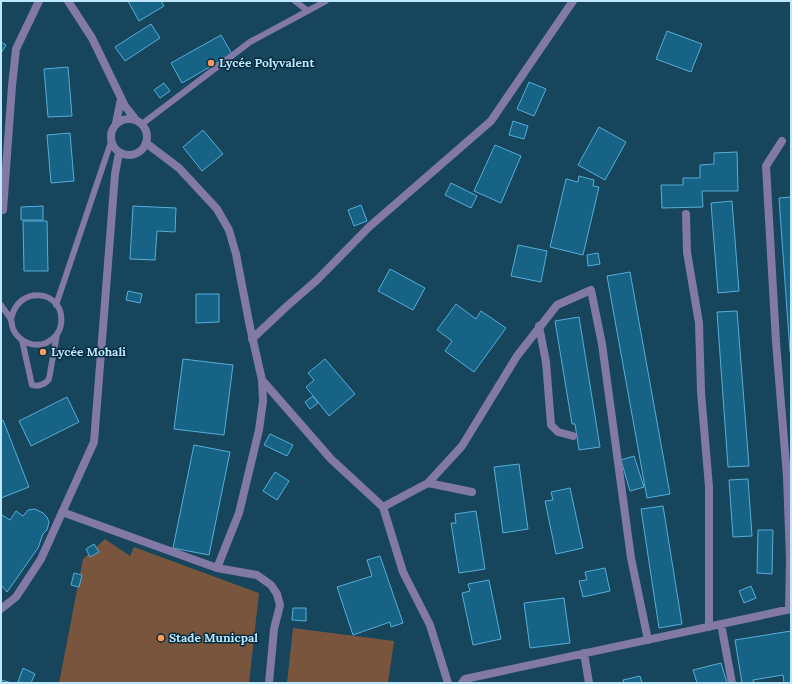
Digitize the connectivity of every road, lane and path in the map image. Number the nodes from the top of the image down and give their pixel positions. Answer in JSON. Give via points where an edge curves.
{"nodes":[{"id":1,"x":39,"y":1,"type":"edge"},
{"id":2,"x":68,"y":1,"type":"edge"},
{"id":3,"x":295,"y":1,"type":"edge"},
{"id":4,"x":326,"y":1,"type":"edge"},
{"id":5,"x":573,"y":1,"type":"edge"},
{"id":6,"x":308,"y":11,"type":"junction"},
{"id":7,"x":121,"y":98,"type":"junction"},
{"id":8,"x":139,"y":122,"type":"junction"},
{"id":9,"x":116,"y":123,"type":"junction"},
{"id":10,"x":782,"y":141,"type":"dead end"},
{"id":11,"x":111,"y":142,"type":"junction"},
{"id":12,"x":146,"y":143,"type":"junction"},
{"id":13,"x":119,"y":153,"type":"junction"},
{"id":14,"x":3,"y":210,"type":"dead end"},
{"id":15,"x":686,"y":214,"type":"dead end"},
{"id":16,"x":1,"y":305,"type":"edge"},
{"id":17,"x":56,"y":305,"type":"junction"},
{"id":18,"x":11,"y":320,"type":"junction"},
{"id":19,"x":539,"y":326,"type":"junction"},
{"id":20,"x":57,"y":334,"type":"junction"},
{"id":21,"x":252,"y":339,"type":"junction"},
{"id":22,"x":22,"y":340,"type":"junction"},
{"id":23,"x":262,"y":380,"type":"junction"},
{"id":24,"x":573,"y":436,"type":"dead end"},
{"id":25,"x":428,"y":483,"type":"junction"},
{"id":26,"x":472,"y":492,"type":"dead end"},
{"id":27,"x":383,"y":508,"type":"junction"},
{"id":28,"x":62,"y":512,"type":"junction"},
{"id":29,"x":217,"y":568,"type":"junction"},
{"id":30,"x":790,"y":609,"type":"edge"},
{"id":31,"x":1,"y":610,"type":"edge"},
{"id":32,"x":721,"y":624,"type":"junction"},
{"id":33,"x":709,"y":626,"type":"junction"},
{"id":34,"x":648,"y":640,"type":"junction"},
{"id":35,"x":584,"y":653,"type":"junction"},
{"id":36,"x":269,"y":683,"type":"edge"},
{"id":37,"x":448,"y":683,"type":"edge"},
{"id":38,"x":462,"y":683,"type":"edge"},
{"id":39,"x":589,"y":683,"type":"edge"},
{"id":40,"x":732,"y":683,"type":"edge"}],
"edges":[{"from":1,"to":14,"type":"street","via":[[16,49]]},
{"from":2,"to":7,"type":"street","via":[[92,38]]},
{"from":3,"to":6,"type":"lane"},
{"from":4,"to":6,"type":"lane"},
{"from":5,"to":21,"type":"street","via":[[491,121],[369,227],[317,280]]},
{"from":6,"to":8,"type":"lane","via":[[250,42]]},
{"from":7,"to":8,"type":"street"},
{"from":7,"to":9,"type":"street"},
{"from":8,"to":9,"type":"street","via":[[122,119]]},
{"from":8,"to":12,"type":"street","via":[[146,130]]},
{"from":9,"to":11,"type":"street","via":[[110,135]]},
{"from":10,"to":30,"type":"street","via":[[766,166],[787,477]]},
{"from":11,"to":13,"type":"street"},
{"from":11,"to":17,"type":"lane"},
{"from":12,"to":13,"type":"street","via":[[138,153]]},
{"from":12,"to":21,"type":"street","via":[[179,168],[224,219],[232,236]]},
{"from":13,"to":28,"type":"street","via":[[114,174],[94,442]]},
{"from":15,"to":33,"type":"street","via":[[687,252],[699,323],[701,392],[709,487]]},
{"from":16,"to":18,"type":"lane"},
{"from":17,"to":18,"type":"lane","via":[[44,296],[28,296],[16,306]]},
{"from":17,"to":20,"type":"lane","via":[[62,319]]},
{"from":18,"to":22,"type":"lane","via":[[12,328]]},
{"from":19,"to":24,"type":"street","via":[[546,362],[551,425],[558,432]]},
{"from":19,"to":25,"type":"street","via":[[517,356],[462,446]]},
{"from":19,"to":34,"type":"street","via":[[557,304],[591,290],[602,344],[631,558]]},
{"from":20,"to":22,"type":"lane","via":[[52,340],[37,345]]},
{"from":20,"to":22,"type":"lane","via":[[49,379],[47,383],[36,386],[32,385]]},
{"from":21,"to":23,"type":"street"},
{"from":23,"to":27,"type":"street","via":[[331,459]]},
{"from":23,"to":29,"type":"street","via":[[263,401],[259,430],[239,513]]},
{"from":25,"to":26,"type":"street"},
{"from":25,"to":27,"type":"street"},
{"from":27,"to":37,"type":"street","via":[[404,572],[430,624]]},
{"from":28,"to":29,"type":"street"},
{"from":28,"to":31,"type":"street","via":[[41,559],[16,597]]},
{"from":29,"to":36,"type":"street","via":[[257,575],[278,594],[280,605],[274,629]]},
{"from":30,"to":32,"type":"street"},
{"from":32,"to":33,"type":"street"},
{"from":32,"to":40,"type":"street"},
{"from":33,"to":34,"type":"street"},
{"from":34,"to":35,"type":"street"},
{"from":35,"to":38,"type":"street","via":[[465,679]]},
{"from":35,"to":39,"type":"street"}]}
